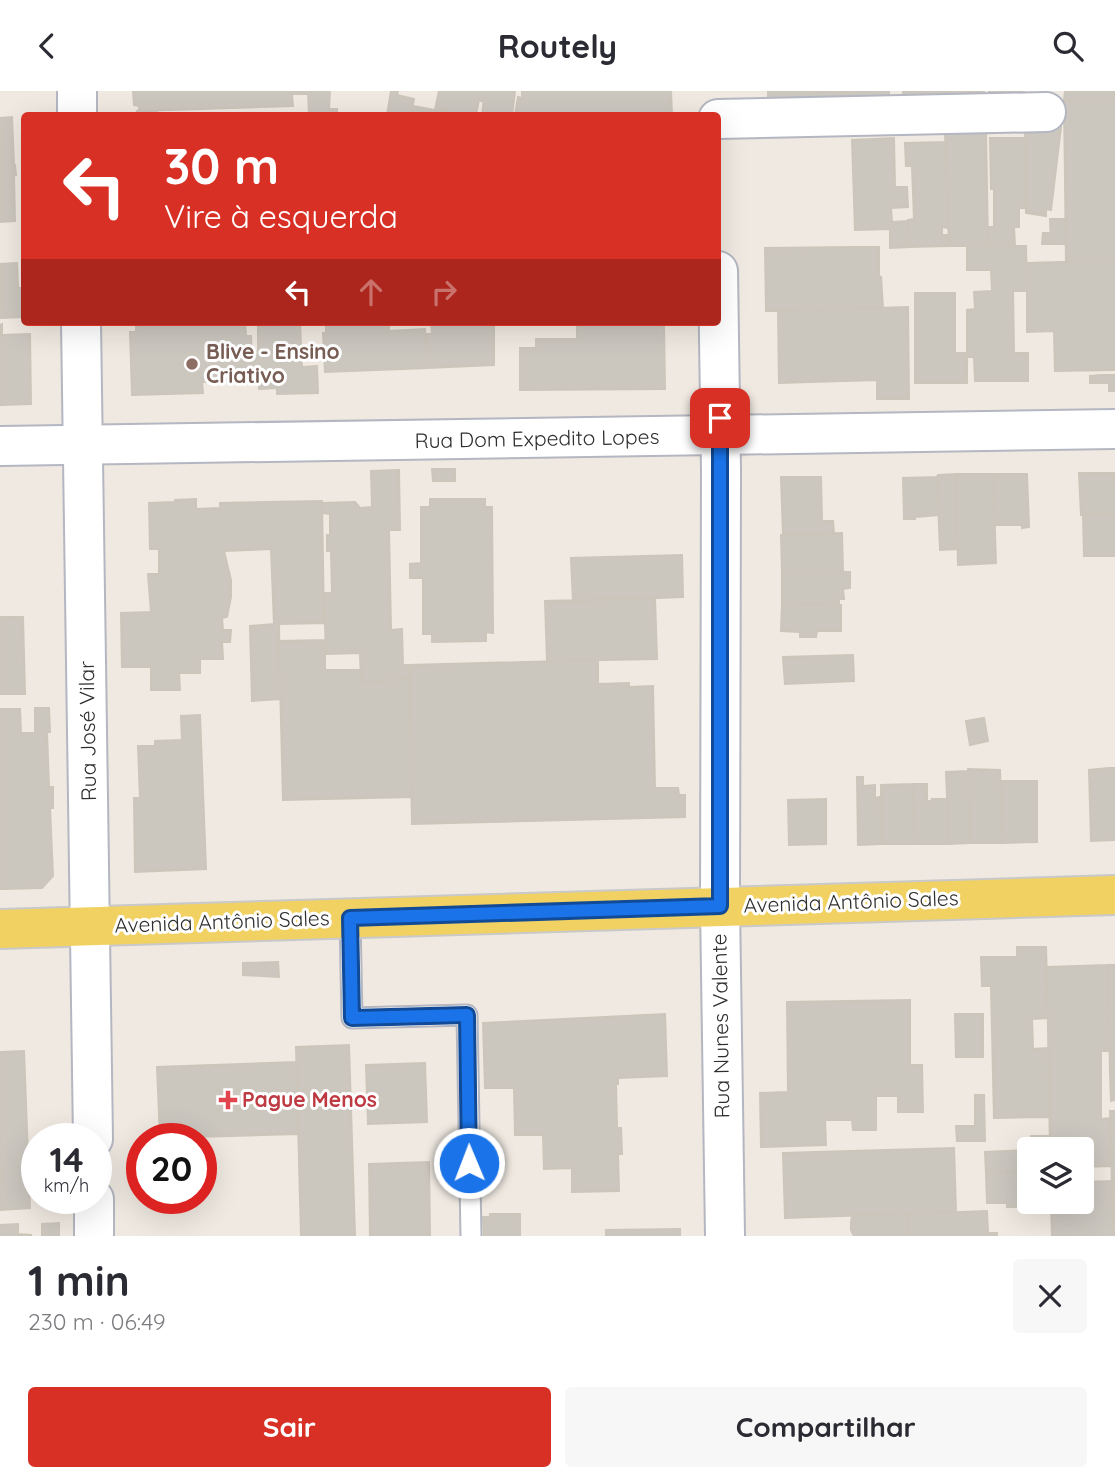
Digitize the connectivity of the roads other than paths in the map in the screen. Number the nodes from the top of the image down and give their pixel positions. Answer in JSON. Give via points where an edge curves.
{"nodes":[{"id":1,"x":77,"y":91,"type":"edge"},
{"id":2,"x":715,"y":91,"type":"edge"},
{"id":3,"x":77,"y":112,"type":"edge"},
{"id":4,"x":716,"y":112,"type":"edge"},
{"id":5,"x":1046,"y":112,"type":"dead end"},
{"id":6,"x":721,"y":117,"type":"edge"},
{"id":7,"x":81,"y":326,"type":"edge"},
{"id":8,"x":719,"y":326,"type":"edge"},
{"id":9,"x":1115,"y":429,"type":"edge"},
{"id":10,"x":721,"y":436,"type":"junction"},
{"id":11,"x":82,"y":445,"type":"junction"},
{"id":12,"x":0,"y":446,"type":"edge"},
{"id":13,"x":1115,"y":895,"type":"edge"},
{"id":14,"x":720,"y":906,"type":"junction"},
{"id":15,"x":350,"y":918,"type":"junction"},
{"id":16,"x":91,"y":927,"type":"junction"},
{"id":17,"x":0,"y":929,"type":"edge"},
{"id":18,"x":93,"y":1123,"type":"edge"},
{"id":19,"x":94,"y":1214,"type":"edge"},
{"id":20,"x":94,"y":1236,"type":"edge"},
{"id":21,"x":471,"y":1236,"type":"edge"},
{"id":22,"x":725,"y":1236,"type":"edge"}],
"edges":[{"from":1,"to":3,"type":"street"},
{"from":2,"to":4,"type":"street"},
{"from":5,"to":6,"type":"street"},
{"from":7,"to":11,"type":"street","name":"Rua José Vilar"},
{"from":8,"to":10,"type":"street","name":"Rua Nunes Valente"},
{"from":9,"to":10,"type":"street","name":"Rua Dom Expedito Lopes"},
{"from":10,"to":11,"type":"street","name":"Rua Dom Expedito Lopes"},
{"from":10,"to":14,"type":"street","name":"Rua Nunes Valente"},
{"from":11,"to":12,"type":"street","name":"Rua Dom Expedito Lopes"},
{"from":11,"to":16,"type":"street","name":"Rua José Vilar"},
{"from":13,"to":14,"type":"main road","name":"Avenida Antônio Sales"},
{"from":14,"to":15,"type":"main road","name":"Avenida Antônio Sales"},
{"from":14,"to":22,"type":"street","name":"Rua Nunes Valente"},
{"from":15,"to":16,"type":"main road","name":"Avenida Antônio Sales"},
{"from":15,"to":21,"type":"lane","via":[[352,1018],[467,1015]]},
{"from":16,"to":17,"type":"main road","name":"Avenida Antônio Sales"},
{"from":16,"to":18,"type":"street","name":"Rua José Vilar"},
{"from":19,"to":20,"type":"street"}]}
